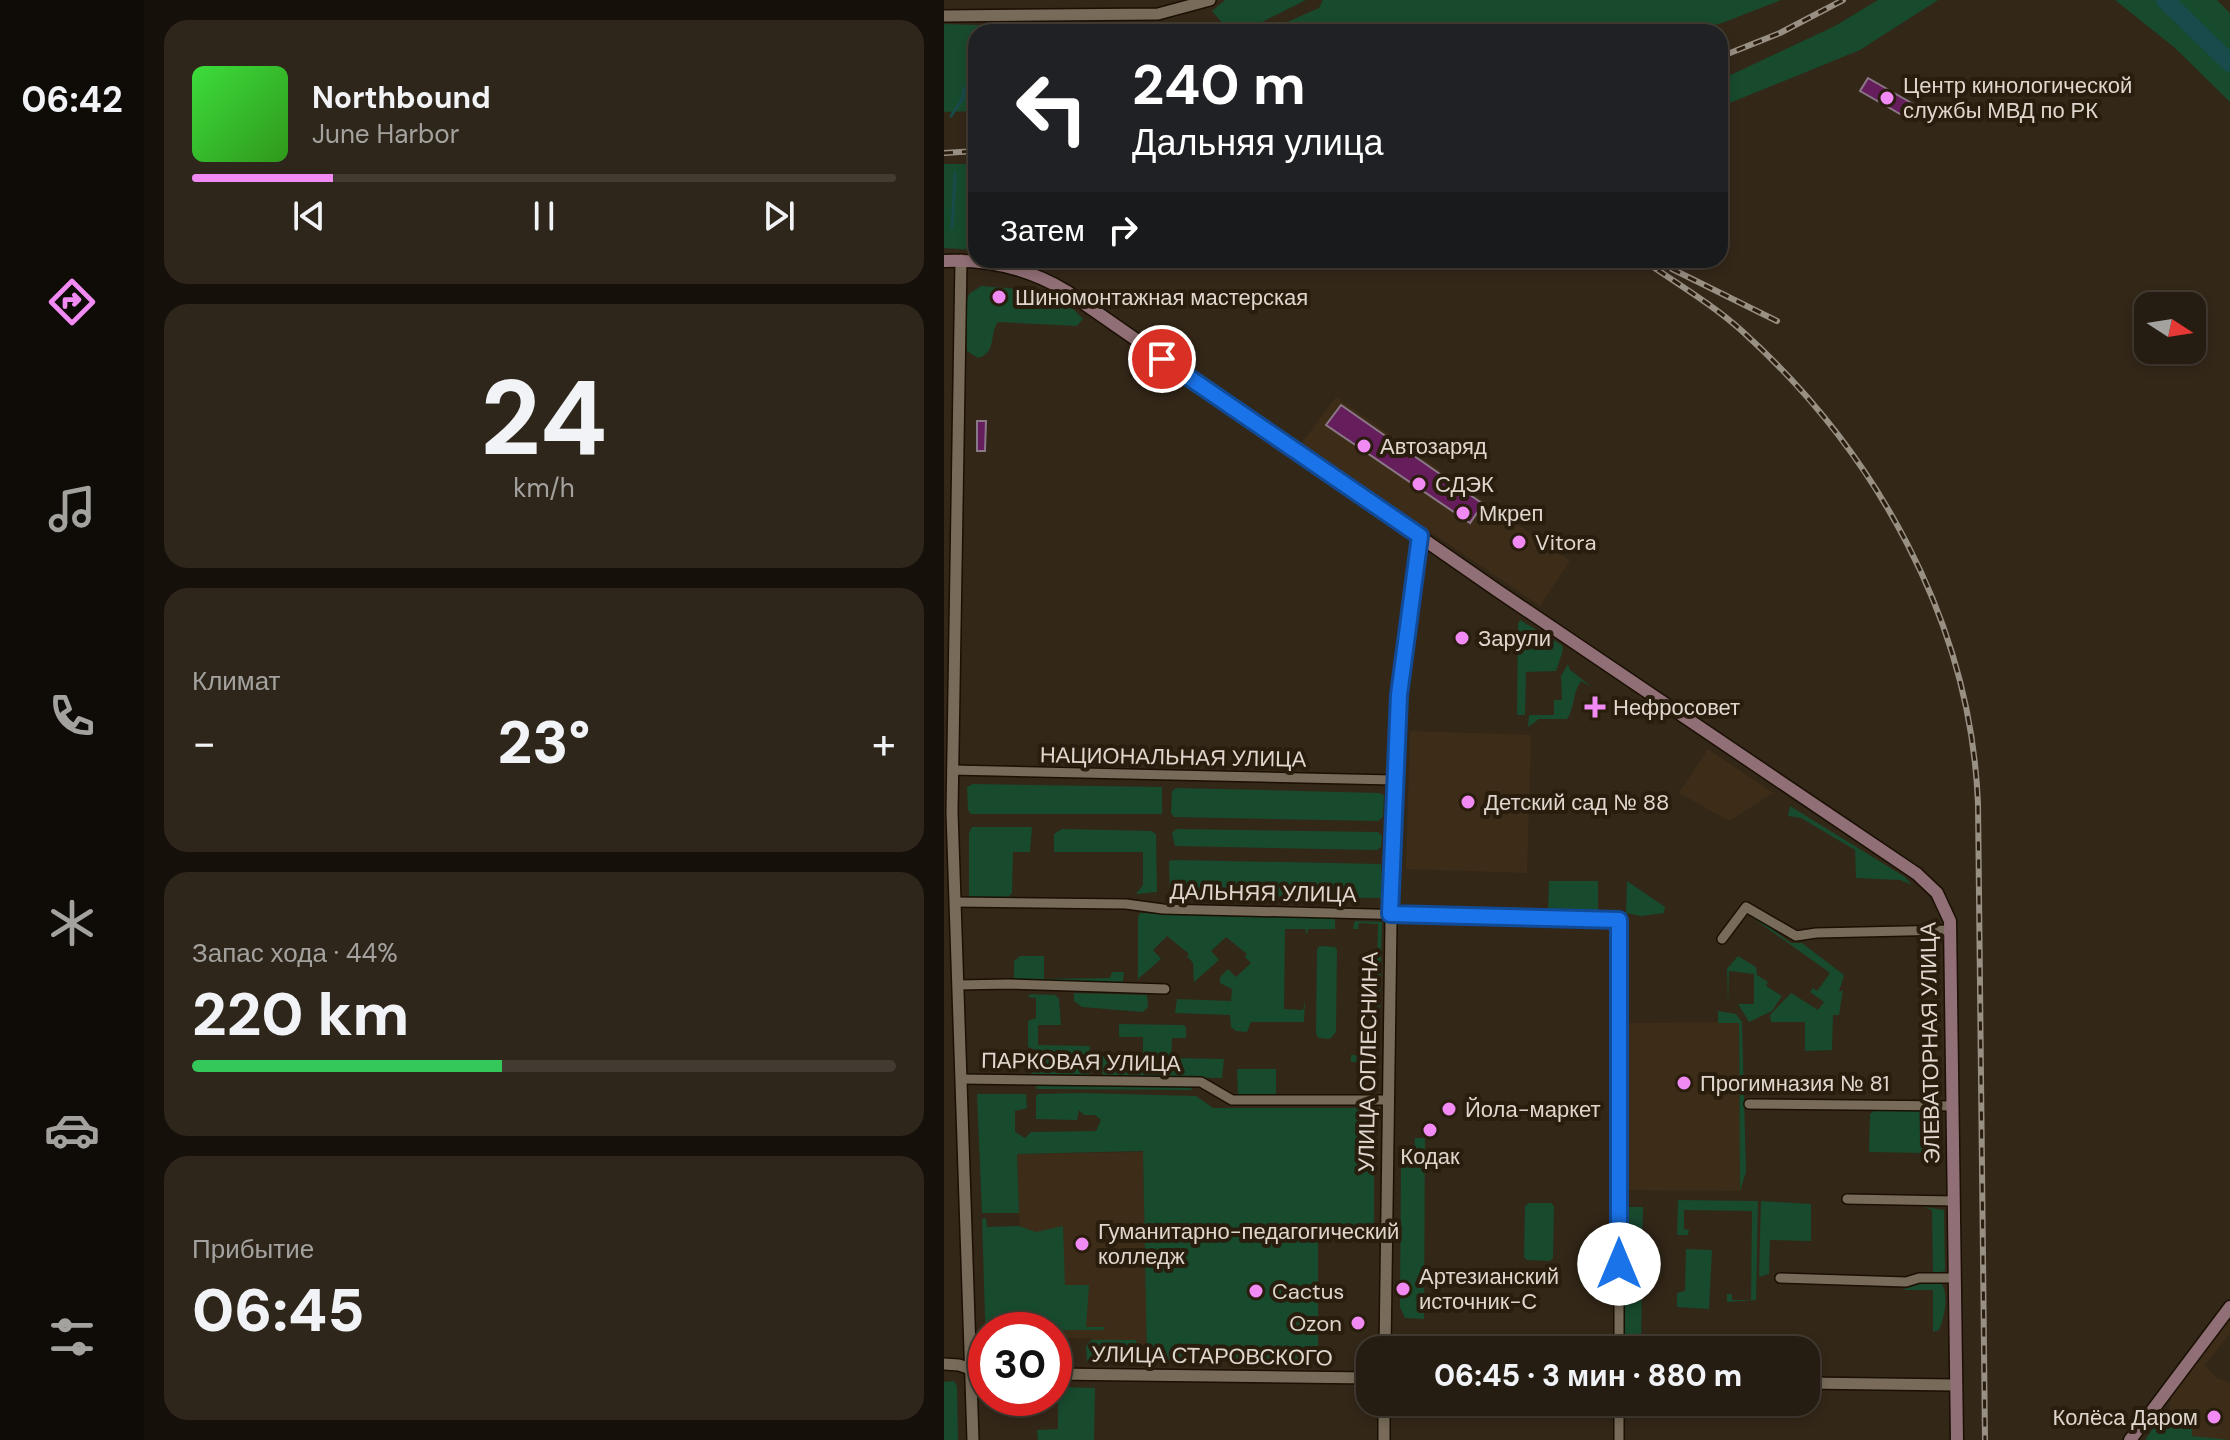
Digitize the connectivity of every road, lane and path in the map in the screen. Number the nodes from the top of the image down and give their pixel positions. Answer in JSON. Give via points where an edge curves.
{"nodes":[{"id":1,"x":1210,"y":0,"type":"edge"},
{"id":2,"x":944,"y":16,"type":"edge"},
{"id":3,"x":961,"y":260,"type":"junction"},
{"id":4,"x":944,"y":261,"type":"edge"},
{"id":5,"x":968,"y":261,"type":"edge"},
{"id":6,"x":1007,"y":268,"type":"edge"},
{"id":7,"x":1420,"y":536,"type":"junction"},
{"id":8,"x":952,"y":770,"type":"junction"},
{"id":9,"x":1393,"y":780,"type":"junction"},
{"id":10,"x":949,"y":847,"type":"edge"},
{"id":11,"x":955,"y":902,"type":"junction"},
{"id":12,"x":1390,"y":914,"type":"junction"},
{"id":13,"x":1950,"y":930,"type":"junction"},
{"id":14,"x":1722,"y":939,"type":"dead end"},
{"id":15,"x":958,"y":985,"type":"junction"},
{"id":16,"x":1165,"y":989,"type":"dead end"},
{"id":17,"x":961,"y":1079,"type":"junction"},
{"id":18,"x":1387,"y":1100,"type":"junction"},
{"id":19,"x":1749,"y":1104,"type":"dead end"},
{"id":20,"x":1953,"y":1106,"type":"junction"},
{"id":21,"x":1847,"y":1199,"type":"dead end"},
{"id":22,"x":1953,"y":1201,"type":"junction"},
{"id":23,"x":1780,"y":1278,"type":"dead end"},
{"id":24,"x":1954,"y":1278,"type":"junction"},
{"id":25,"x":2230,"y":1307,"type":"edge"},
{"id":26,"x":969,"y":1312,"type":"edge"},
{"id":27,"x":1385,"y":1336,"type":"edge"},
{"id":28,"x":1619,"y":1336,"type":"edge"},
{"id":29,"x":944,"y":1364,"type":"edge"},
{"id":30,"x":968,"y":1368,"type":"edge"},
{"id":31,"x":1072,"y":1374,"type":"edge"},
{"id":32,"x":1356,"y":1378,"type":"edge"},
{"id":33,"x":1820,"y":1383,"type":"edge"},
{"id":34,"x":1955,"y":1385,"type":"junction"},
{"id":35,"x":972,"y":1416,"type":"edge"},
{"id":36,"x":1384,"y":1416,"type":"edge"},
{"id":37,"x":1619,"y":1416,"type":"edge"},
{"id":38,"x":973,"y":1440,"type":"edge"},
{"id":39,"x":1384,"y":1440,"type":"edge"},
{"id":40,"x":1619,"y":1440,"type":"edge"},
{"id":41,"x":1957,"y":1440,"type":"edge"},
{"id":42,"x":2130,"y":1440,"type":"edge"}],
"edges":[{"from":1,"to":2,"type":"street","via":[[1158,14]]},
{"from":3,"to":4,"type":"main road","name":"ЭЛЕВАТОРНАЯ УЛИЦА"},
{"from":3,"to":5,"type":"main road","name":"ЭЛЕВАТОРНАЯ УЛИЦА"},
{"from":3,"to":8,"type":"street"},
{"from":6,"to":7,"type":"main road","name":"ЭЛЕВАТОРНАЯ УЛИЦА","via":[[1066,291]]},
{"from":7,"to":9,"type":"street","name":"УЛИЦА ОПЛЕСНИНА"},
{"from":7,"to":13,"type":"main road","name":"ЭЛЕВАТОРНАЯ УЛИЦА","via":[[1917,874],[1942,901]]},
{"from":8,"to":9,"type":"street","name":"НАЦИОНАЛЬНАЯ УЛИЦА"},
{"from":8,"to":10,"type":"street"},
{"from":9,"to":12,"type":"street","name":"УЛИЦА ОПЛЕСНИНА"},
{"from":10,"to":11,"type":"street"},
{"from":11,"to":12,"type":"street","name":"ДАЛЬНЯЯ УЛИЦА"},
{"from":11,"to":15,"type":"street"},
{"from":12,"to":18,"type":"street","name":"УЛИЦА ОПЛЕСНИНА"},
{"from":12,"to":28,"type":"street","name":"ДАЛЬНЯЯ УЛИЦА","via":[[1619,920]]},
{"from":13,"to":14,"type":"street","via":[[1796,936],[1746,907]]},
{"from":13,"to":20,"type":"main road","name":"ЭЛЕВАТОРНАЯ УЛИЦА"},
{"from":15,"to":16,"type":"street"},
{"from":15,"to":17,"type":"street"},
{"from":17,"to":18,"type":"street","name":"ПАРКОВАЯ УЛИЦА","via":[[1201,1082],[1232,1100]]},
{"from":17,"to":26,"type":"street"},
{"from":18,"to":27,"type":"street","name":"УЛИЦА ОПЛЕСНИНА"},
{"from":19,"to":20,"type":"street"},
{"from":20,"to":22,"type":"main road","name":"ЭЛЕВАТОРНАЯ УЛИЦА"},
{"from":21,"to":22,"type":"street"},
{"from":22,"to":24,"type":"main road","name":"ЭЛЕВАТОРНАЯ УЛИЦА"},
{"from":23,"to":24,"type":"street"},
{"from":24,"to":34,"type":"main road","name":"ЭЛЕВАТОРНАЯ УЛИЦА"},
{"from":25,"to":42,"type":"main road"},
{"from":29,"to":30,"type":"street"},
{"from":31,"to":32,"type":"street","name":"УЛИЦА СТАРОВСКОГО"},
{"from":33,"to":34,"type":"street"},
{"from":34,"to":41,"type":"main road","name":"ЭЛЕВАТОРНАЯ УЛИЦА"},
{"from":35,"to":38,"type":"street"},
{"from":36,"to":39,"type":"street"},
{"from":37,"to":40,"type":"street"}]}
